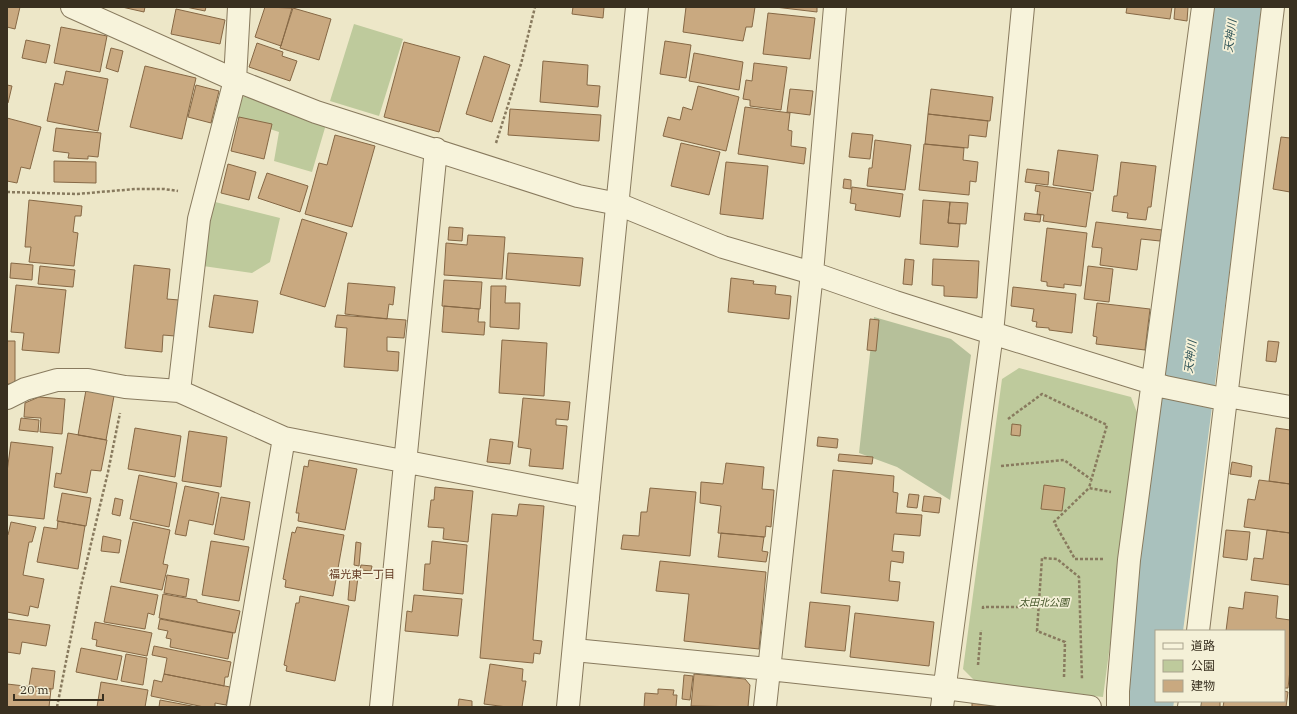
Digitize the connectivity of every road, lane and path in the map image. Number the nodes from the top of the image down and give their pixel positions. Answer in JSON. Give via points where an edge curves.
{"nodes":[{"id":1,"x":72,"y":7,"type":"edge"},
{"id":2,"x":239,"y":7,"type":"edge"},
{"id":3,"x":535,"y":7,"type":"edge"},
{"id":4,"x":637,"y":7,"type":"edge"},
{"id":5,"x":835,"y":7,"type":"edge"},
{"id":6,"x":1023,"y":7,"type":"edge"},
{"id":7,"x":1203,"y":7,"type":"edge"},
{"id":8,"x":1273,"y":7,"type":"edge"},
{"id":9,"x":235,"y":80,"type":"junction"},
{"id":10,"x":436,"y":149,"type":"junction"},
{"id":11,"x":488,"y":166,"type":"junction"},
{"id":12,"x":7,"y":192,"type":"edge"},
{"id":13,"x":204,"y":196,"type":"junction"},
{"id":14,"x":618,"y":204,"type":"junction"},
{"id":15,"x":812,"y":273,"type":"junction"},
{"id":16,"x":992,"y":333,"type":"junction"},
{"id":17,"x":1159,"y":385,"type":"junction"},
{"id":18,"x":125,"y":387,"type":"junction"},
{"id":19,"x":179,"y":391,"type":"junction"},
{"id":20,"x":1223,"y":397,"type":"junction"},
{"id":21,"x":7,"y":398,"type":"edge"},
{"id":22,"x":1290,"y":407,"type":"edge"},
{"id":23,"x":1007,"y":420,"type":"dead end"},
{"id":24,"x":284,"y":438,"type":"junction"},
{"id":25,"x":999,"y":460,"type":"dead end"},
{"id":26,"x":406,"y":461,"type":"junction"},
{"id":27,"x":1092,"y":480,"type":"junction"},
{"id":28,"x":1089,"y":488,"type":"junction"},
{"id":29,"x":1137,"y":496,"type":"junction"},
{"id":30,"x":588,"y":497,"type":"junction"},
{"id":31,"x":1129,"y":560,"type":"junction"},
{"id":32,"x":1039,"y":608,"type":"junction"},
{"id":33,"x":983,"y":614,"type":"dead end"},
{"id":34,"x":981,"y":629,"type":"dead end"},
{"id":35,"x":1198,"y":630,"type":"edge"},
{"id":36,"x":574,"y":650,"type":"junction"},
{"id":37,"x":769,"y":669,"type":"junction"},
{"id":38,"x":978,"y":672,"type":"dead end"},
{"id":39,"x":1064,"y":679,"type":"dead end"},
{"id":40,"x":1082,"y":681,"type":"dead end"},
{"id":41,"x":944,"y":698,"type":"edge"},
{"id":42,"x":57,"y":707,"type":"edge"},
{"id":43,"x":238,"y":707,"type":"edge"},
{"id":44,"x":381,"y":707,"type":"edge"},
{"id":45,"x":568,"y":707,"type":"edge"},
{"id":46,"x":765,"y":707,"type":"edge"},
{"id":47,"x":1090,"y":707,"type":"edge"},
{"id":48,"x":1118,"y":707,"type":"edge"}],
"edges":[{"from":1,"to":9,"type":"street"},
{"from":2,"to":9,"type":"street"},
{"from":3,"to":11,"type":"path","via":[[521,64]]},
{"from":4,"to":14,"type":"street"},
{"from":5,"to":15,"type":"street"},
{"from":6,"to":16,"type":"street"},
{"from":7,"to":17,"type":"street"},
{"from":8,"to":20,"type":"street"},
{"from":9,"to":10,"type":"street","via":[[316,112]]},
{"from":9,"to":13,"type":"street"},
{"from":10,"to":11,"type":"street"},
{"from":10,"to":26,"type":"street"},
{"from":11,"to":14,"type":"street","via":[[578,196]]},
{"from":12,"to":13,"type":"path","via":[[77,194],[164,189]]},
{"from":13,"to":19,"type":"street","via":[[199,219]]},
{"from":14,"to":15,"type":"street","via":[[723,247]]},
{"from":14,"to":30,"type":"street"},
{"from":15,"to":16,"type":"street"},
{"from":15,"to":37,"type":"street"},
{"from":16,"to":17,"type":"street"},
{"from":16,"to":41,"type":"street"},
{"from":17,"to":20,"type":"street"},
{"from":17,"to":29,"type":"street"},
{"from":18,"to":19,"type":"street"},
{"from":18,"to":21,"type":"street","via":[[88,380],[57,380],[25,389]]},
{"from":18,"to":42,"type":"path"},
{"from":19,"to":24,"type":"street"},
{"from":20,"to":22,"type":"street"},
{"from":20,"to":35,"type":"street"},
{"from":23,"to":27,"type":"path","via":[[1042,394],[1107,424]]},
{"from":24,"to":26,"type":"street"},
{"from":24,"to":43,"type":"street"},
{"from":25,"to":27,"type":"path","via":[[999,466],[1064,460]]},
{"from":26,"to":30,"type":"street"},
{"from":26,"to":44,"type":"street"},
{"from":27,"to":28,"type":"path"},
{"from":28,"to":29,"type":"path"},
{"from":28,"to":31,"type":"path","via":[[1054,522],[1075,559]]},
{"from":29,"to":31,"type":"street"},
{"from":30,"to":36,"type":"street"},
{"from":31,"to":48,"type":"street"},
{"from":32,"to":33,"type":"path","via":[[983,607]]},
{"from":32,"to":39,"type":"path","via":[[1037,631],[1065,642]]},
{"from":32,"to":40,"type":"path","via":[[1042,558],[1057,559],[1079,576]]},
{"from":34,"to":38,"type":"path"},
{"from":36,"to":37,"type":"street"},
{"from":36,"to":45,"type":"street"},
{"from":37,"to":41,"type":"street"},
{"from":37,"to":46,"type":"street"},
{"from":41,"to":47,"type":"street"}]}
